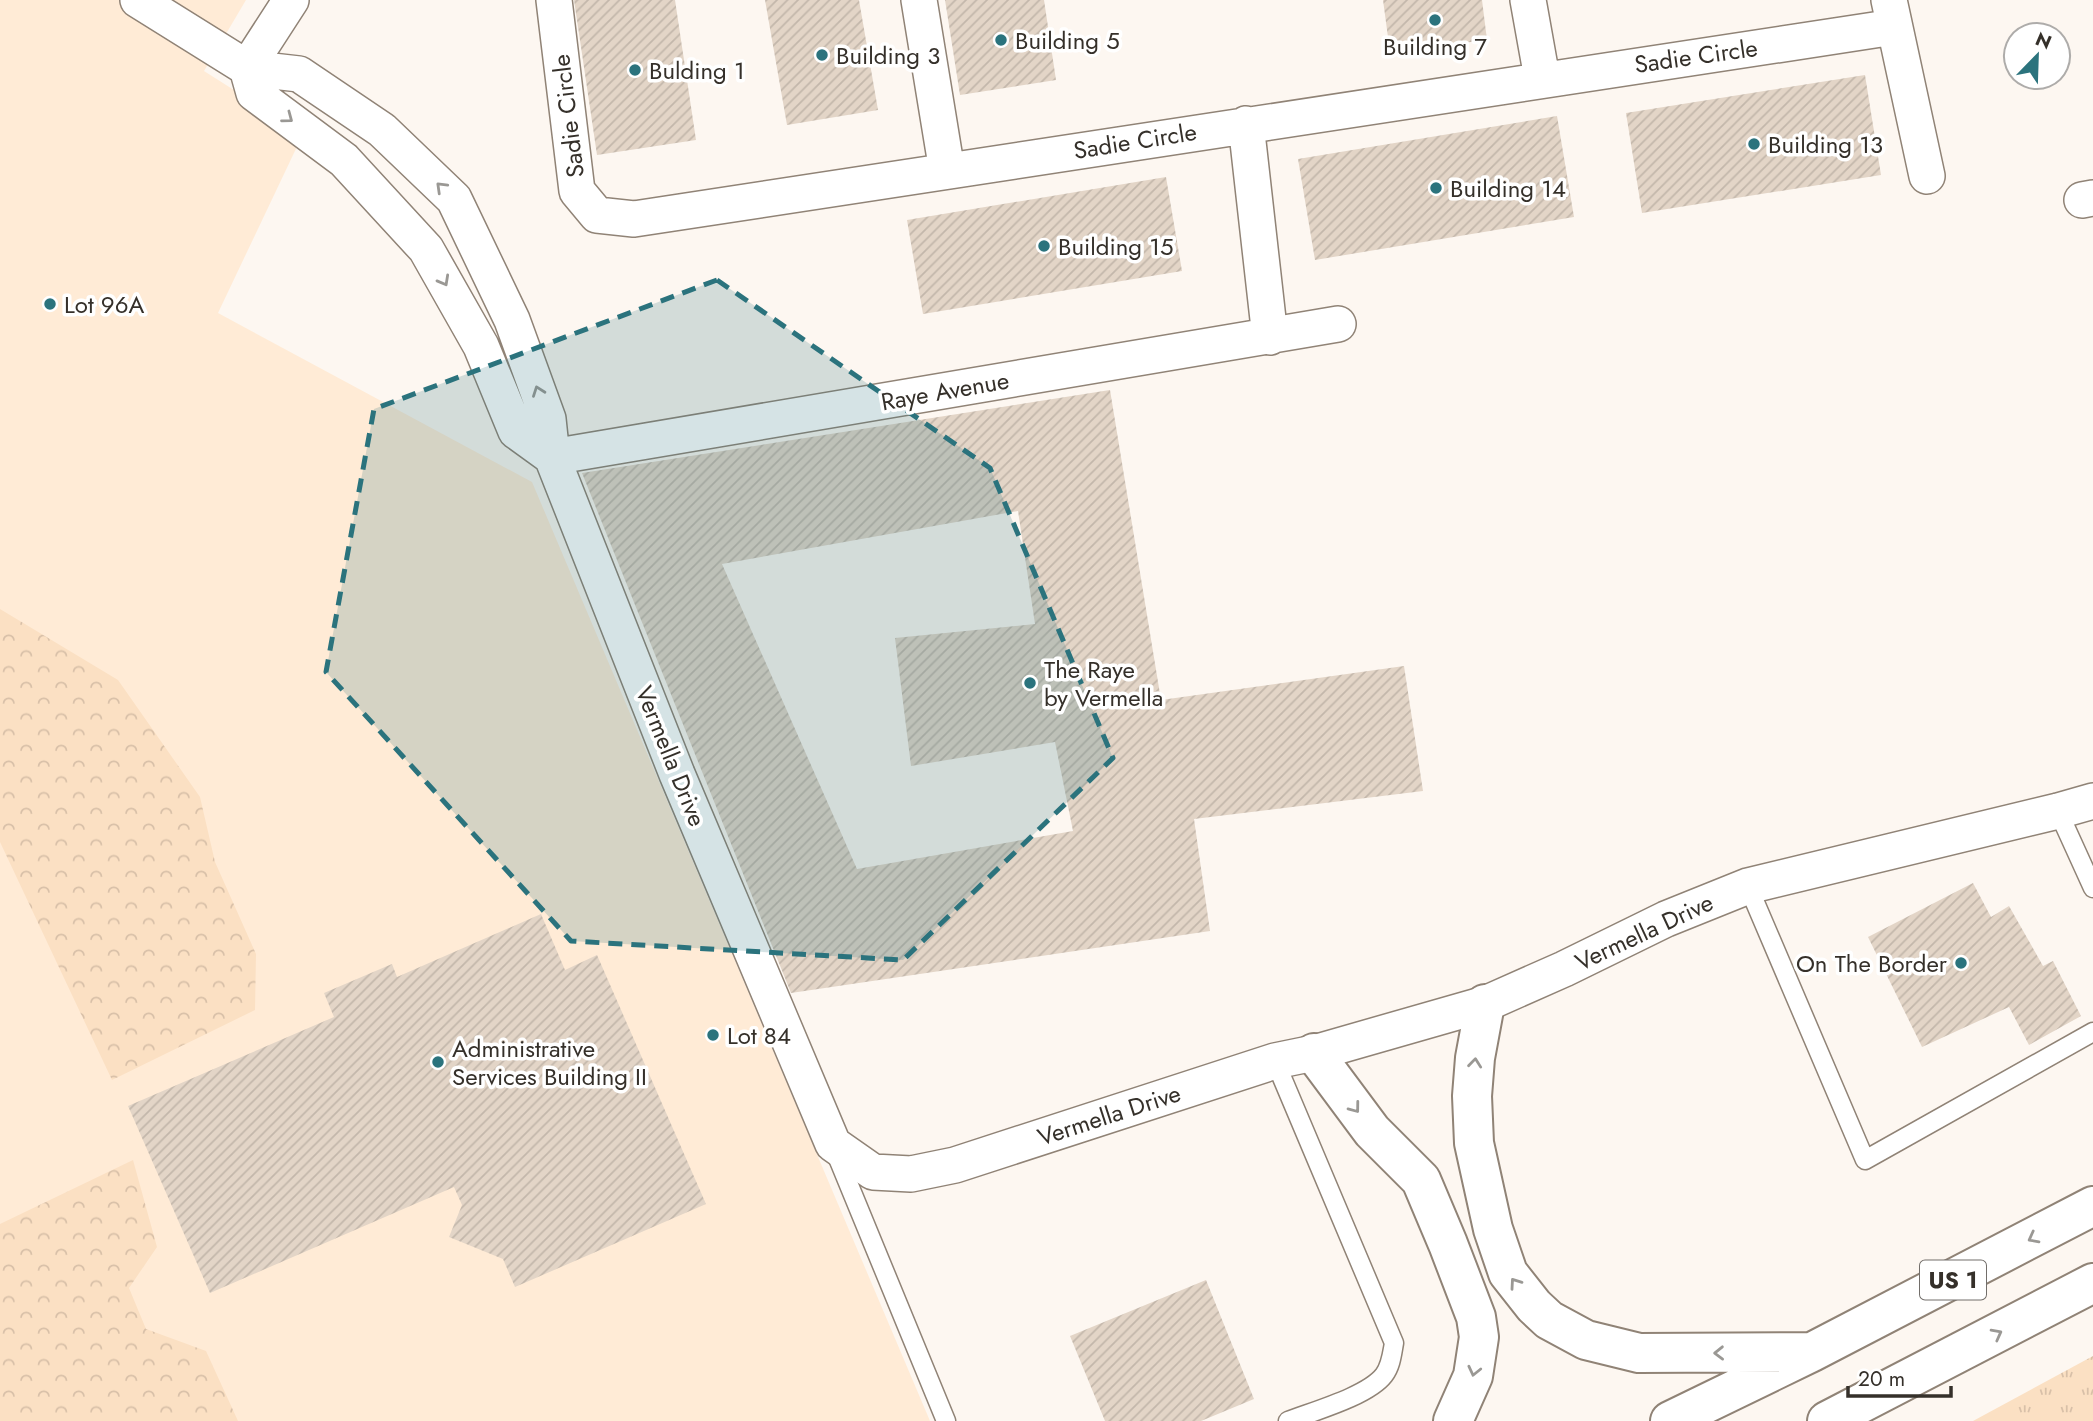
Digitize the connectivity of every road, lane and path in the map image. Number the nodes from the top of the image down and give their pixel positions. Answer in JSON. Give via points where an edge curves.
{"nodes":[{"id":1,"x":138,"y":0,"type":"edge"},
{"id":2,"x":291,"y":0,"type":"edge"},
{"id":3,"x":554,"y":0,"type":"edge"},
{"id":4,"x":919,"y":0,"type":"edge"},
{"id":5,"x":1528,"y":0,"type":"edge"},
{"id":6,"x":1891,"y":13,"type":"edge"},
{"id":7,"x":247,"y":68,"type":"junction"},
{"id":8,"x":1542,"y":78,"type":"junction"},
{"id":9,"x":1246,"y":124,"type":"junction"},
{"id":10,"x":947,"y":171,"type":"junction"},
{"id":11,"x":1927,"y":176,"type":"dead end"},
{"id":12,"x":1338,"y":324,"type":"dead end"},
{"id":13,"x":1270,"y":337,"type":"junction"},
{"id":14,"x":552,"y":457,"type":"junction"},
{"id":15,"x":2093,"y":801,"type":"edge"},
{"id":16,"x":2058,"y":811,"type":"junction"},
{"id":17,"x":1748,"y":886,"type":"junction"},
{"id":18,"x":2093,"y":888,"type":"edge"},
{"id":19,"x":1485,"y":1004,"type":"junction"},
{"id":20,"x":2093,"y":1032,"type":"edge"},
{"id":21,"x":1314,"y":1053,"type":"junction"},
{"id":22,"x":1275,"y":1061,"type":"junction"},
{"id":23,"x":832,"y":1144,"type":"junction"},
{"id":24,"x":2093,"y":1206,"type":"edge"},
{"id":25,"x":2093,"y":1283,"type":"edge"},
{"id":26,"x":1812,"y":1352,"type":"junction"},
{"id":27,"x":946,"y":1421,"type":"edge"},
{"id":28,"x":1289,"y":1421,"type":"edge"},
{"id":29,"x":1453,"y":1421,"type":"edge"},
{"id":30,"x":1670,"y":1421,"type":"edge"},
{"id":31,"x":1827,"y":1421,"type":"edge"}],
"edges":[{"from":1,"to":7,"type":"street"},
{"from":2,"to":7,"type":"street"},
{"from":3,"to":10,"type":"street","name":"Sadie Circle","via":[[577,191],[597,215],[634,219]]},
{"from":4,"to":10,"type":"street"},
{"from":5,"to":8,"type":"street"},
{"from":6,"to":8,"type":"street","name":"Sadie Circle"},
{"from":6,"to":11,"type":"street","name":"Sadie Circle"},
{"from":7,"to":14,"type":"street","one_way":true,"via":[[254,93],[344,160],[426,249],[481,346],[516,431]]},
{"from":14,"to":7,"type":"street","name":"Vermella Drive","one_way":true,"via":[[548,419],[512,320],[454,199],[382,130],[299,74]]},
{"from":8,"to":9,"type":"street","name":"Sadie Circle"},
{"from":9,"to":10,"type":"street","name":"Sadie Circle"},
{"from":9,"to":13,"type":"street"},
{"from":12,"to":13,"type":"street","name":"Raye Avenue"},
{"from":13,"to":14,"type":"street","name":"Raye Avenue"},
{"from":14,"to":23,"type":"street","name":"Vermella Drive","via":[[677,774]]},
{"from":15,"to":16,"type":"street","name":"Vermella Drive"},
{"from":16,"to":17,"type":"street","name":"Vermella Drive"},
{"from":16,"to":18,"type":"lane"},
{"from":17,"to":19,"type":"street","name":"Vermella Drive"},
{"from":17,"to":20,"type":"lane","via":[[1865,1160]]},
{"from":19,"to":21,"type":"street","name":"Vermella Drive"},
{"from":26,"to":19,"type":"highway","one_way":true,"via":[[1639,1353],[1586,1340],[1549,1320],[1534,1306],[1508,1273],[1474,1143],[1475,1058]]},
{"from":21,"to":22,"type":"street","name":"Vermella Drive"},
{"from":21,"to":29,"type":"highway","one_way":true,"via":[[1372,1131],[1420,1180],[1476,1317],[1479,1337],[1474,1377]]},
{"from":22,"to":23,"type":"street","name":"Vermella Drive","via":[[955,1165],[911,1174],[873,1172]]},
{"from":22,"to":28,"type":"lane","via":[[1394,1343],[1385,1374],[1371,1388]]},
{"from":23,"to":27,"type":"lane"},
{"from":24,"to":26,"type":"highway","number":"US 1","one_way":true},
{"from":31,"to":25,"type":"highway","number":"US 1","one_way":true},
{"from":26,"to":30,"type":"highway","number":"US 1"}]}
